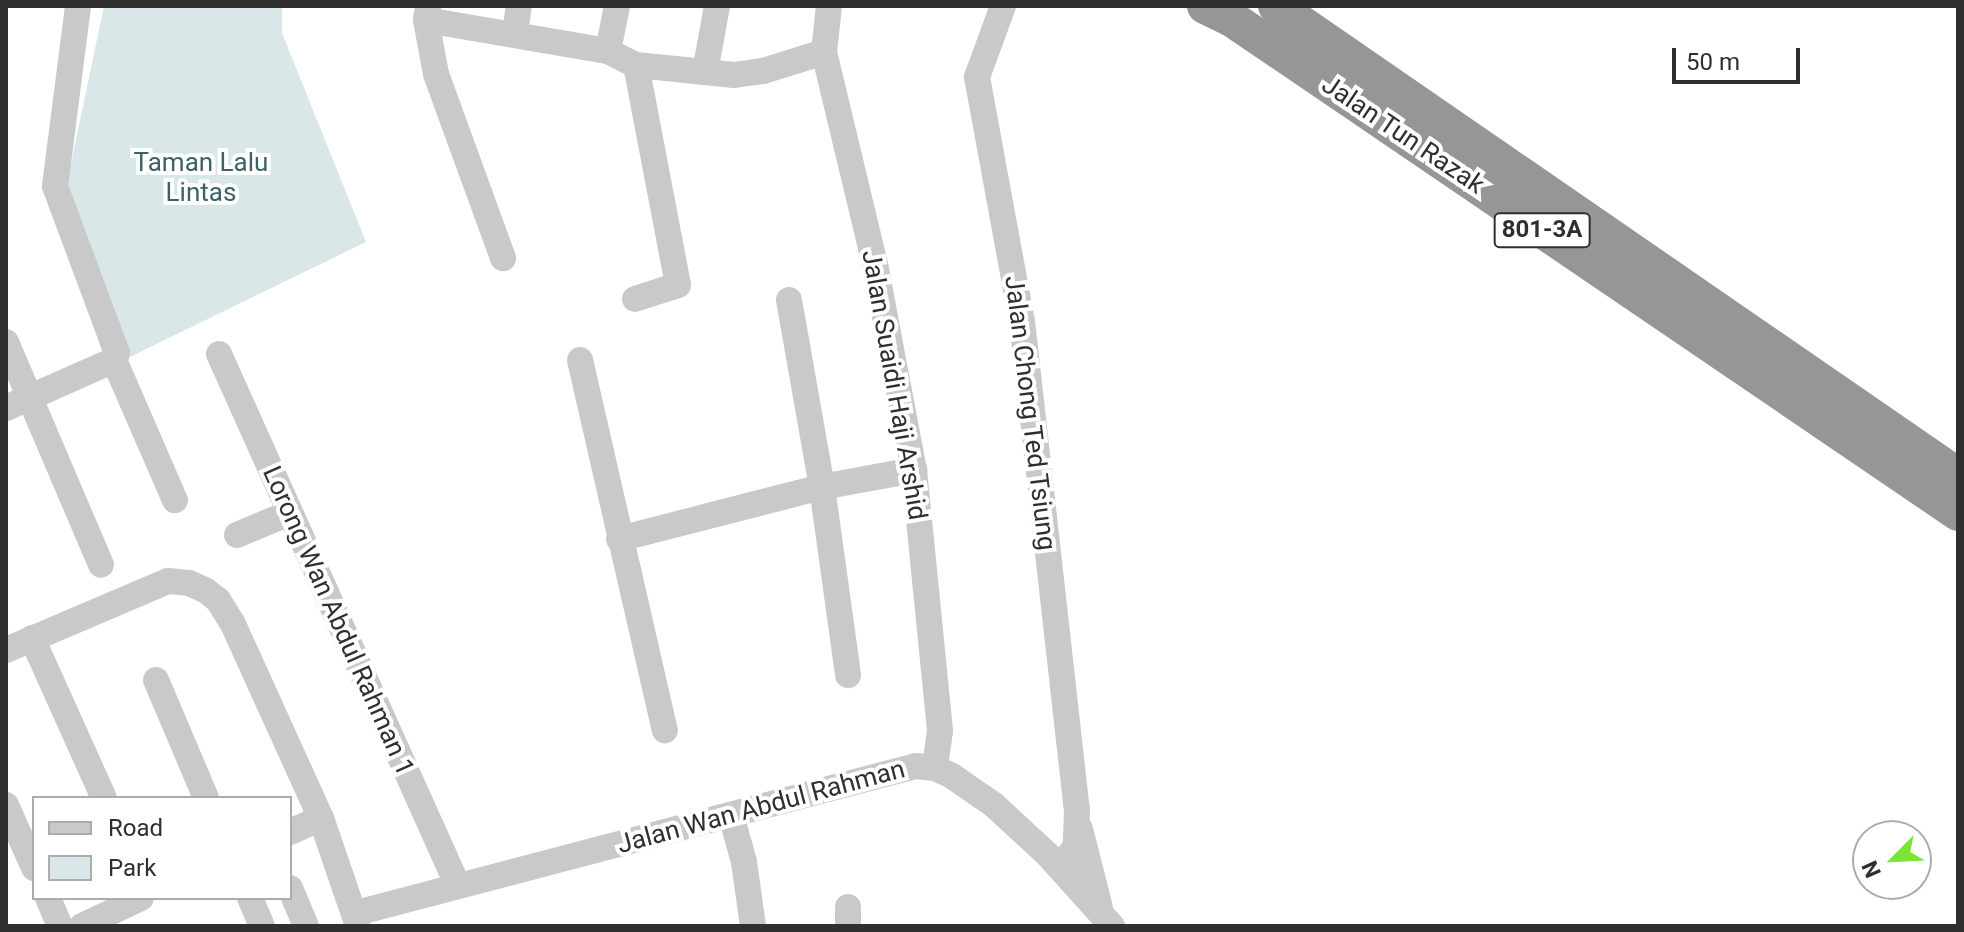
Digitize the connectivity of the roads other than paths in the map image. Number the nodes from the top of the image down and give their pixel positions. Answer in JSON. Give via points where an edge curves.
{"nodes":[{"id":1,"x":78,"y":6,"type":"edge"},
{"id":2,"x":519,"y":6,"type":"edge"},
{"id":3,"x":617,"y":6,"type":"edge"},
{"id":4,"x":717,"y":6,"type":"edge"},
{"id":5,"x":829,"y":6,"type":"edge"},
{"id":6,"x":1003,"y":6,"type":"edge"},
{"id":7,"x":1205,"y":6,"type":"edge"},
{"id":8,"x":1276,"y":6,"type":"edge"},
{"id":9,"x":427,"y":13,"type":"edge"},
{"id":10,"x":515,"y":33,"type":"junction"},
{"id":11,"x":608,"y":51,"type":"junction"},
{"id":12,"x":824,"y":52,"type":"junction"},
{"id":13,"x":636,"y":65,"type":"junction"},
{"id":14,"x":705,"y":72,"type":"junction"},
{"id":15,"x":503,"y":258,"type":"dead end"},
{"id":16,"x":635,"y":299,"type":"dead end"},
{"id":17,"x":789,"y":300,"type":"dead end"},
{"id":18,"x":6,"y":342,"type":"edge"},
{"id":19,"x":219,"y":354,"type":"dead end"},
{"id":20,"x":114,"y":360,"type":"junction"},
{"id":21,"x":580,"y":360,"type":"dead end"},
{"id":22,"x":17,"y":403,"type":"edge"},
{"id":23,"x":1824,"y":405,"type":"junction"},
{"id":24,"x":1885,"y":447,"type":"junction"},
{"id":25,"x":1958,"y":452,"type":"edge"},
{"id":26,"x":914,"y":470,"type":"junction"},
{"id":27,"x":1958,"y":476,"type":"edge"},
{"id":28,"x":822,"y":487,"type":"junction"},
{"id":29,"x":175,"y":500,"type":"dead end"},
{"id":30,"x":289,"y":513,"type":"junction"},
{"id":31,"x":1958,"y":513,"type":"edge"},
{"id":32,"x":237,"y":535,"type":"dead end"},
{"id":33,"x":619,"y":539,"type":"junction"},
{"id":34,"x":1958,"y":539,"type":"edge"},
{"id":35,"x":101,"y":565,"type":"dead end"},
{"id":36,"x":32,"y":638,"type":"junction"},
{"id":37,"x":6,"y":650,"type":"edge"},
{"id":38,"x":848,"y":675,"type":"dead end"},
{"id":39,"x":156,"y":680,"type":"dead end"},
{"id":40,"x":665,"y":730,"type":"dead end"},
{"id":41,"x":935,"y":768,"type":"junction"},
{"id":42,"x":103,"y":796,"type":"edge"},
{"id":43,"x":205,"y":796,"type":"edge"},
{"id":44,"x":6,"y":805,"type":"edge"},
{"id":45,"x":731,"y":815,"type":"junction"},
{"id":46,"x":321,"y":818,"type":"junction"},
{"id":47,"x":1079,"y":826,"type":"junction"},
{"id":48,"x":292,"y":831,"type":"edge"},
{"id":49,"x":1054,"y":861,"type":"junction"},
{"id":50,"x":32,"y":864,"type":"edge"},
{"id":51,"x":458,"y":886,"type":"junction"},
{"id":52,"x":292,"y":893,"type":"edge"},
{"id":53,"x":49,"y":900,"type":"edge"},
{"id":54,"x":137,"y":900,"type":"edge"},
{"id":55,"x":251,"y":900,"type":"edge"},
{"id":56,"x":357,"y":919,"type":"edge"},
{"id":57,"x":1106,"y":919,"type":"edge"},
{"id":58,"x":60,"y":926,"type":"edge"},
{"id":59,"x":82,"y":926,"type":"edge"},
{"id":60,"x":262,"y":926,"type":"edge"},
{"id":61,"x":306,"y":926,"type":"edge"},
{"id":62,"x":753,"y":926,"type":"edge"}],
"edges":[{"from":1,"to":20,"type":"street","via":[[55,186],[116,344]]},
{"from":2,"to":10,"type":"street"},
{"from":3,"to":11,"type":"street"},
{"from":4,"to":14,"type":"street"},
{"from":5,"to":12,"type":"street","name":"Jalan Suaidi Haji Arshid"},
{"from":6,"to":47,"type":"street","name":"Jalan Chong Ted Tsiung","via":[[981,62],[978,91],[1022,321]]},
{"from":7,"to":23,"type":"highway","name":"Jalan Tun Razak","number":"801-3A"},
{"from":8,"to":23,"type":"highway","name":"Jalan Tun Razak"},
{"from":9,"to":10,"type":"street"},
{"from":9,"to":15,"type":"street","via":[[436,74]]},
{"from":10,"to":11,"type":"street"},
{"from":11,"to":13,"type":"street"},
{"from":12,"to":14,"type":"street","via":[[763,71]]},
{"from":12,"to":26,"type":"street","name":"Jalan Suaidi Haji Arshid","via":[[875,264]]},
{"from":13,"to":14,"type":"street"},
{"from":13,"to":16,"type":"street","via":[[678,285]]},
{"from":17,"to":28,"type":"street"},
{"from":18,"to":22,"type":"street"},
{"from":19,"to":30,"type":"street","name":"Lorong Wan Abdul Rahman 1"},
{"from":20,"to":22,"type":"street"},
{"from":20,"to":29,"type":"street"},
{"from":21,"to":33,"type":"street"},
{"from":22,"to":35,"type":"street"},
{"from":23,"to":24,"type":"highway","name":"Jalan Tun Razak","number":"801-3A"},
{"from":23,"to":25,"type":"highway","via":[[1904,419]]},
{"from":23,"to":34,"type":"highway","via":[[1873,480]]},
{"from":24,"to":27,"type":"highway"},
{"from":24,"to":31,"type":"highway"},
{"from":26,"to":28,"type":"street"},
{"from":26,"to":41,"type":"street","name":"Jalan Suaidi Haji Arshid","via":[[940,731]]},
{"from":28,"to":33,"type":"street"},
{"from":28,"to":38,"type":"street"},
{"from":30,"to":32,"type":"street"},
{"from":30,"to":51,"type":"street","name":"Lorong Wan Abdul Rahman 1"},
{"from":33,"to":40,"type":"street"},
{"from":36,"to":37,"type":"street"},
{"from":36,"to":42,"type":"street"},
{"from":36,"to":46,"type":"street","via":[[168,581],[205,590],[232,622]]},
{"from":39,"to":43,"type":"street"},
{"from":41,"to":45,"type":"street","name":"Jalan Wan Abdul Rahman","via":[[916,766]]},
{"from":41,"to":49,"type":"street","name":"Jalan Wan Abdul Rahman","via":[[994,805]]},
{"from":44,"to":50,"type":"street"},
{"from":45,"to":51,"type":"street","name":"Jalan Wan Abdul Rahman"},
{"from":45,"to":62,"type":"street"},
{"from":46,"to":48,"type":"street"},
{"from":46,"to":56,"type":"street"},
{"from":47,"to":49,"type":"street"},
{"from":47,"to":57,"type":"street","name":"Jalan Chong Ted Tsiung"},
{"from":49,"to":57,"type":"street","name":"Jalan Wan Abdul Rahman"},
{"from":51,"to":56,"type":"street","name":"Jalan Wan Abdul Rahman"},
{"from":52,"to":61,"type":"street"},
{"from":53,"to":58,"type":"street"},
{"from":54,"to":59,"type":"street"},
{"from":55,"to":60,"type":"street"}]}
